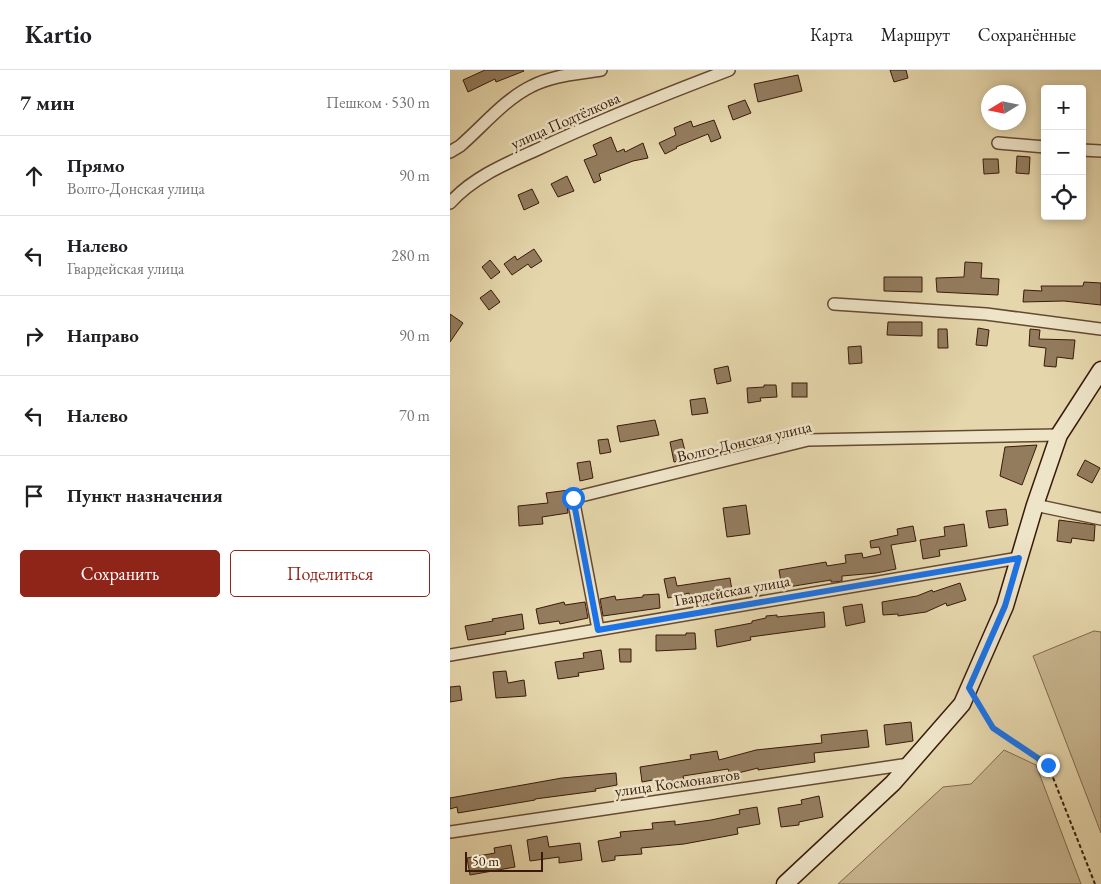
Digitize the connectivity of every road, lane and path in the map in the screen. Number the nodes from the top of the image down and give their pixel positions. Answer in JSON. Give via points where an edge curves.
{"nodes":[{"id":1,"x":601,"y":70,"type":"edge"},
{"id":2,"x":729,"y":70,"type":"edge"},
{"id":3,"x":998,"y":143,"type":"dead end"},
{"id":4,"x":1041,"y":147,"type":"edge"},
{"id":5,"x":1086,"y":150,"type":"edge"},
{"id":6,"x":1101,"y":151,"type":"edge"},
{"id":7,"x":450,"y":152,"type":"edge"},
{"id":8,"x":467,"y":187,"type":"junction"},
{"id":9,"x":450,"y":188,"type":"edge"},
{"id":10,"x":450,"y":202,"type":"edge"},
{"id":11,"x":834,"y":304,"type":"dead end"},
{"id":12,"x":1101,"y":329,"type":"edge"},
{"id":13,"x":1101,"y":370,"type":"edge"},
{"id":14,"x":1060,"y":436,"type":"junction"},
{"id":15,"x":1035,"y":505,"type":"junction"},
{"id":16,"x":1101,"y":519,"type":"edge"},
{"id":17,"x":1019,"y":558,"type":"junction"},
{"id":18,"x":598,"y":630,"type":"junction"},
{"id":19,"x":450,"y":655,"type":"edge"},
{"id":20,"x":969,"y":688,"type":"junction"},
{"id":21,"x":909,"y":764,"type":"junction"},
{"id":22,"x":450,"y":832,"type":"edge"},
{"id":23,"x":785,"y":884,"type":"edge"},
{"id":24,"x":1095,"y":884,"type":"edge"}],
"edges":[{"from":1,"to":7,"type":"street","name":"улица Подтёлкова","via":[[532,85]]},
{"from":2,"to":8,"type":"street","name":"улица Подтёлкова","via":[[566,136],[507,163]]},
{"from":3,"to":4,"type":"street"},
{"from":5,"to":6,"type":"street"},
{"from":8,"to":9,"type":"street"},
{"from":8,"to":10,"type":"street","name":"улица Подтёлкова"},
{"from":11,"to":12,"type":"street","via":[[986,314]]},
{"from":13,"to":14,"type":"street"},
{"from":14,"to":15,"type":"street"},
{"from":14,"to":18,"type":"street","name":"Волго-Донская улица","via":[[808,440],[573,498]]},
{"from":15,"to":16,"type":"street"},
{"from":15,"to":17,"type":"street"},
{"from":17,"to":18,"type":"street","name":"Гвардейская улица"},
{"from":17,"to":20,"type":"street","via":[[1005,606]]},
{"from":18,"to":19,"type":"street","name":"Гвардейская улица"},
{"from":20,"to":21,"type":"street","via":[[962,704]]},
{"from":20,"to":24,"type":"path","via":[[993,728],[1048,765]]},
{"from":21,"to":22,"type":"street","name":"улица Космонавтов"},
{"from":21,"to":23,"type":"street","via":[[893,783]]}]}
